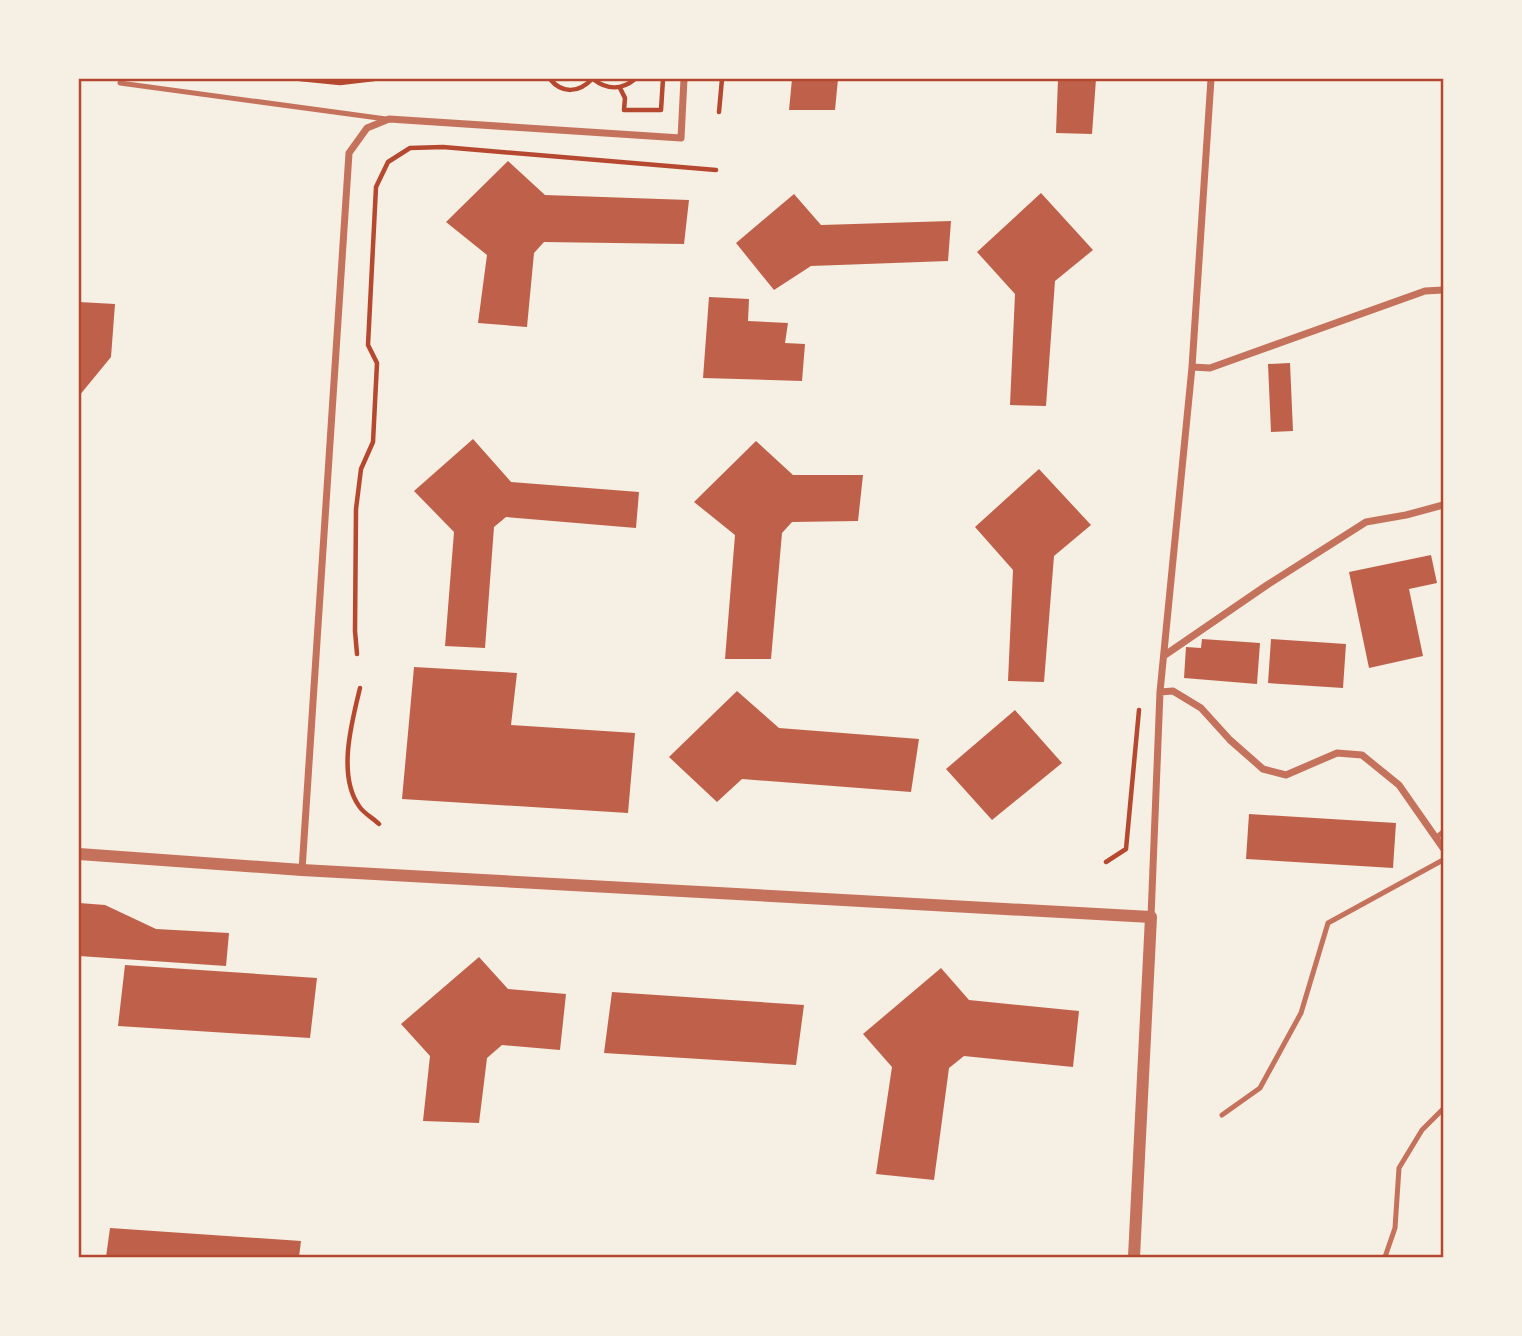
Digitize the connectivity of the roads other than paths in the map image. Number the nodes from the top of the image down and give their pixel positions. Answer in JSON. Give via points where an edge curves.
{"nodes":[{"id":1,"x":121,"y":79,"type":"edge"},
{"id":2,"x":684,"y":79,"type":"edge"},
{"id":3,"x":1211,"y":79,"type":"edge"},
{"id":4,"x":389,"y":119,"type":"junction"},
{"id":5,"x":1443,"y":290,"type":"edge"},
{"id":6,"x":1192,"y":367,"type":"junction"},
{"id":7,"x":1443,"y":505,"type":"edge"},
{"id":8,"x":1165,"y":655,"type":"junction"},
{"id":9,"x":1160,"y":692,"type":"junction"},
{"id":10,"x":1443,"y":832,"type":"edge"},
{"id":11,"x":1436,"y":838,"type":"junction"},
{"id":12,"x":1443,"y":848,"type":"edge"},
{"id":13,"x":79,"y":855,"type":"edge"},
{"id":14,"x":1443,"y":860,"type":"edge"},
{"id":15,"x":302,"y":870,"type":"junction"},
{"id":16,"x":1151,"y":916,"type":"junction"},
{"id":17,"x":1443,"y":1110,"type":"edge"},
{"id":18,"x":1222,"y":1115,"type":"dead end"},
{"id":19,"x":1133,"y":1257,"type":"edge"},
{"id":20,"x":1385,"y":1257,"type":"edge"}],
"edges":[{"from":1,"to":4,"type":"lane","via":[[120,83]]},
{"from":2,"to":4,"type":"street","via":[[681,138]]},
{"from":3,"to":6,"type":"street"},
{"from":4,"to":15,"type":"street","via":[[367,128],[349,152]]},
{"from":5,"to":6,"type":"street","via":[[1425,291],[1210,368]]},
{"from":6,"to":8,"type":"street"},
{"from":7,"to":8,"type":"street","via":[[1366,522]]},
{"from":8,"to":9,"type":"street"},
{"from":9,"to":11,"type":"street","via":[[1173,691],[1201,708],[1262,769],[1286,775],[1337,753],[1362,755],[1399,785]]},
{"from":9,"to":16,"type":"street"},
{"from":10,"to":11,"type":"lane"},
{"from":11,"to":12,"type":"street"},
{"from":13,"to":15,"type":"street"},
{"from":14,"to":18,"type":"lane","via":[[1328,923],[1301,1013],[1260,1088]]},
{"from":15,"to":16,"type":"street"},
{"from":16,"to":19,"type":"street"},
{"from":17,"to":20,"type":"lane","via":[[1422,1130],[1399,1168],[1395,1228]]}]}
